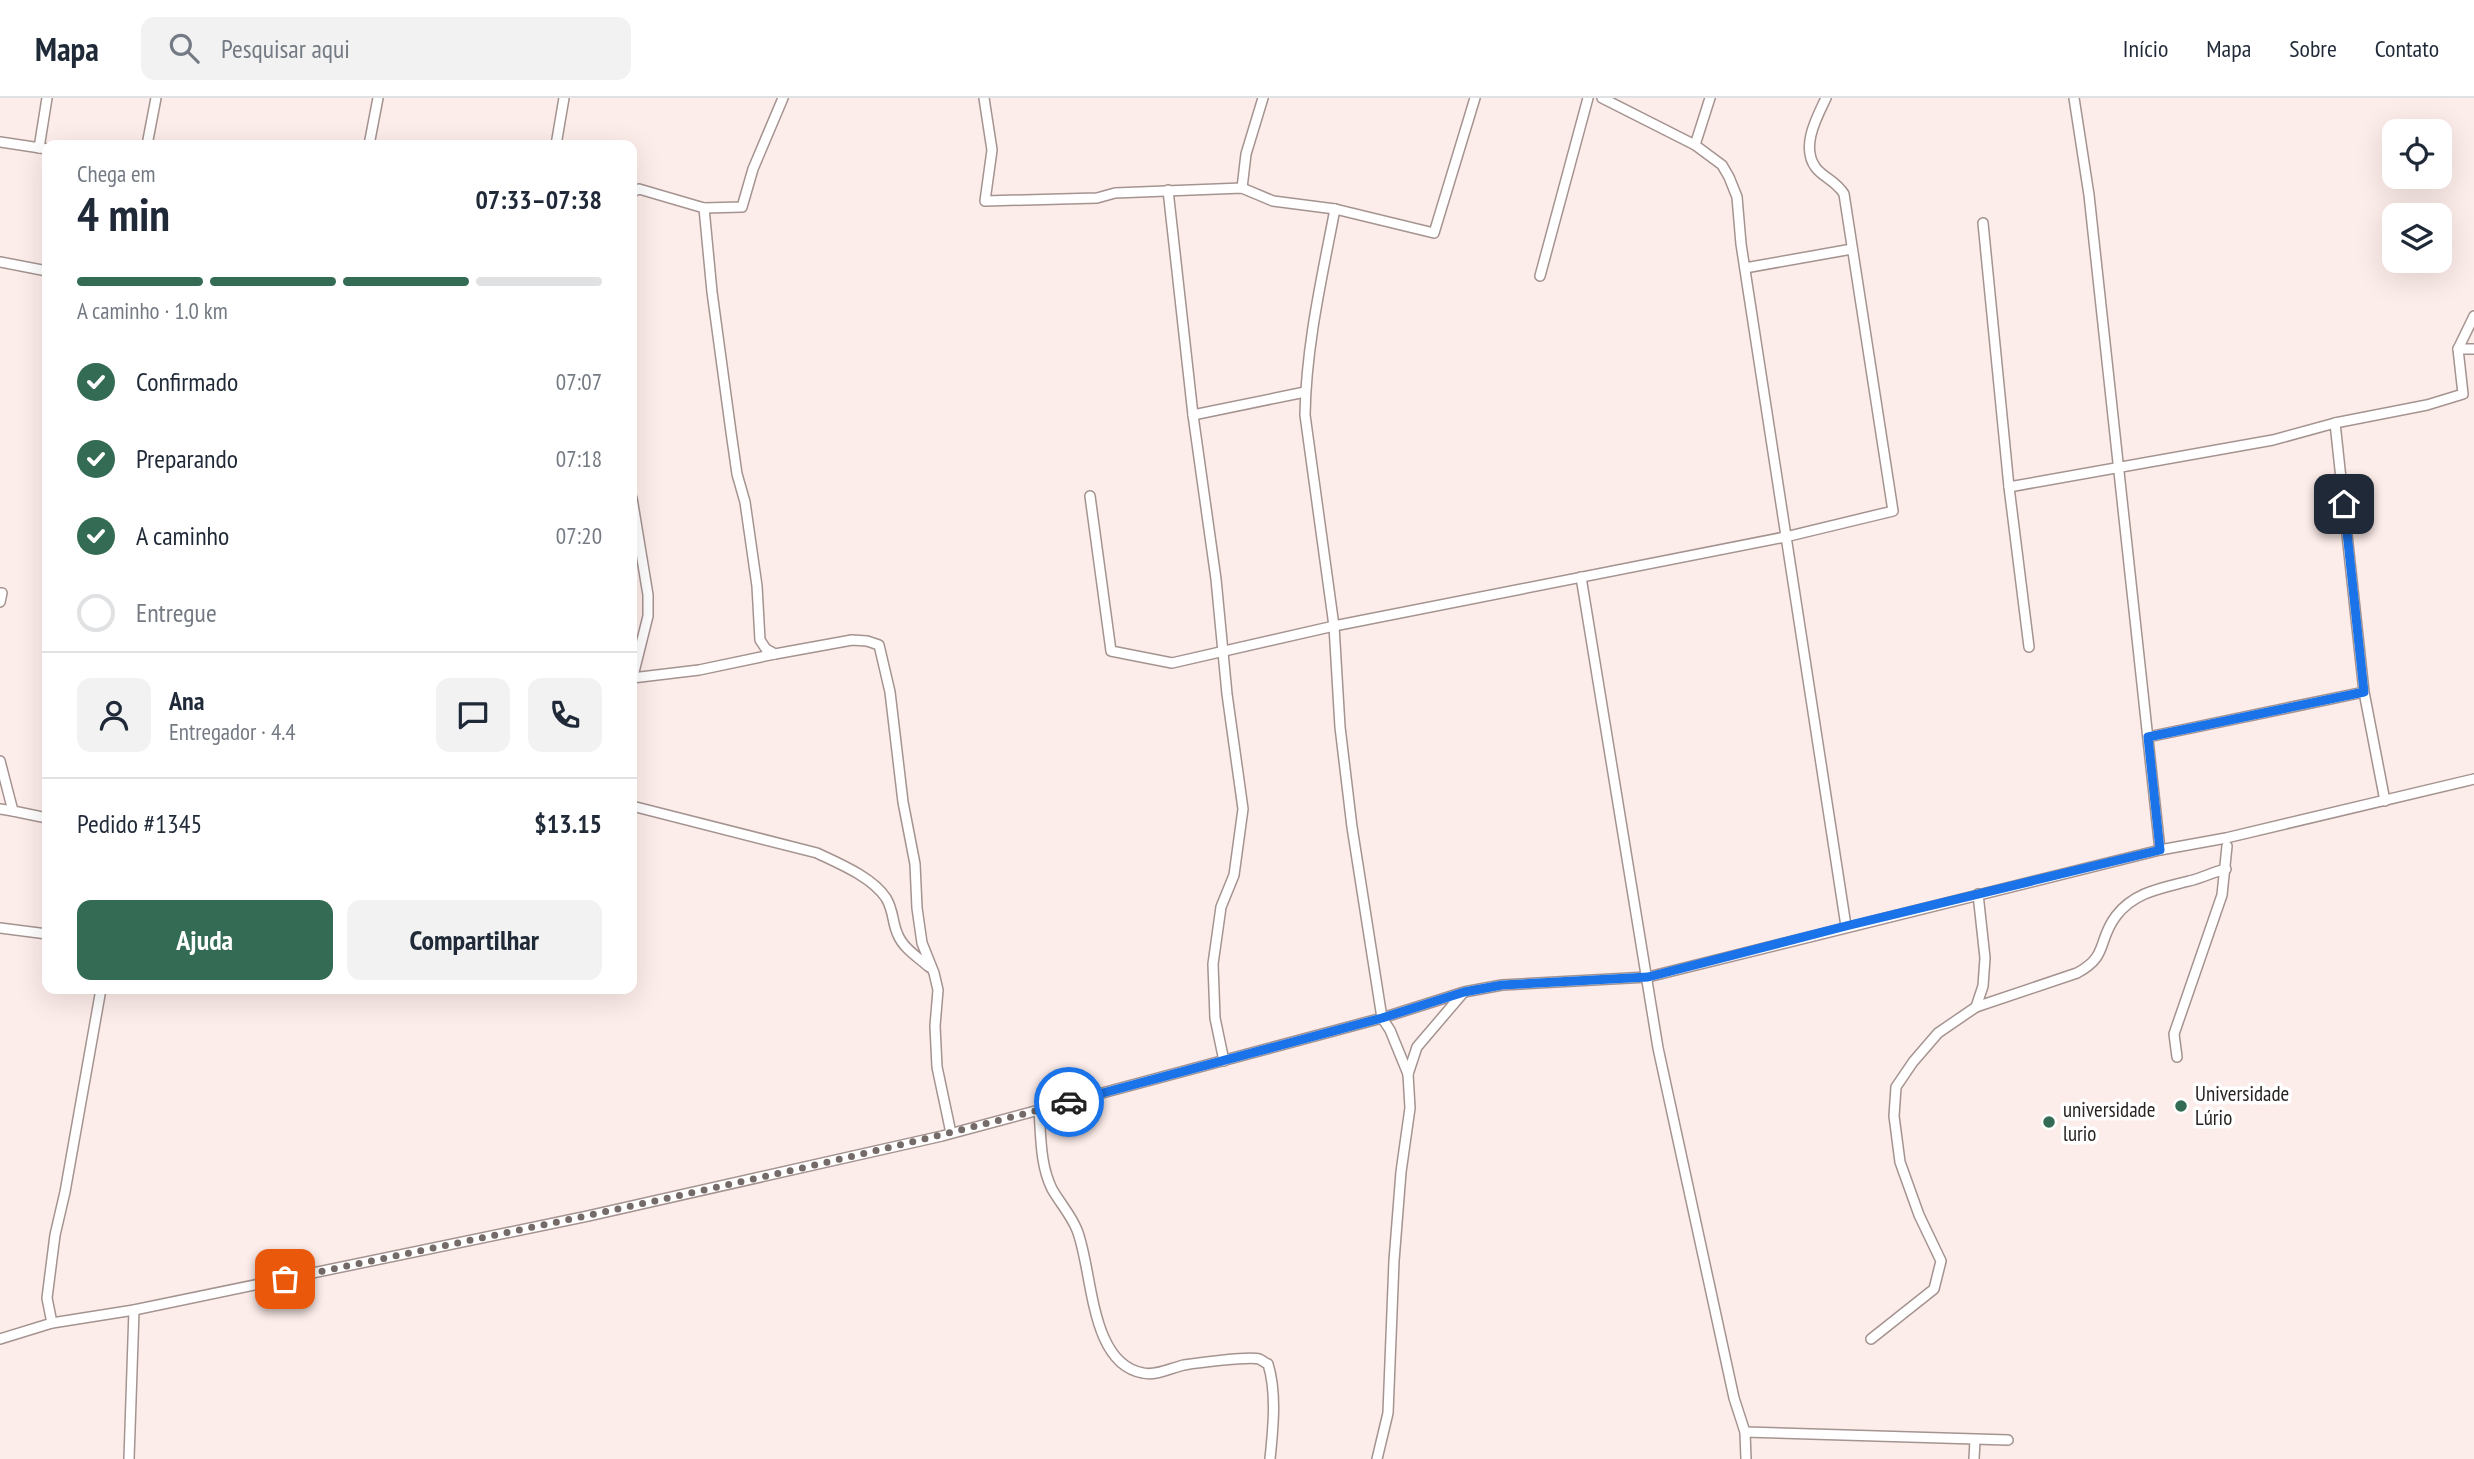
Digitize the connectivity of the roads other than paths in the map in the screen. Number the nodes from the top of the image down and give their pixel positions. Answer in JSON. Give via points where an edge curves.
{"nodes":[{"id":1,"x":47,"y":98,"type":"edge"},
{"id":2,"x":156,"y":98,"type":"edge"},
{"id":3,"x":378,"y":98,"type":"edge"},
{"id":4,"x":564,"y":98,"type":"edge"},
{"id":5,"x":783,"y":98,"type":"edge"},
{"id":6,"x":984,"y":98,"type":"edge"},
{"id":7,"x":1264,"y":98,"type":"edge"},
{"id":8,"x":1475,"y":98,"type":"edge"},
{"id":9,"x":1588,"y":98,"type":"edge"},
{"id":10,"x":1602,"y":98,"type":"edge"},
{"id":11,"x":1710,"y":98,"type":"edge"},
{"id":12,"x":1826,"y":98,"type":"edge"},
{"id":13,"x":2074,"y":98,"type":"edge"},
{"id":14,"x":44,"y":140,"type":"edge"},
{"id":15,"x":148,"y":140,"type":"edge"},
{"id":16,"x":370,"y":140,"type":"edge"},
{"id":17,"x":557,"y":140,"type":"edge"},
{"id":18,"x":0,"y":142,"type":"edge"},
{"id":19,"x":1695,"y":145,"type":"junction"},
{"id":20,"x":42,"y":149,"type":"edge"},
{"id":21,"x":1242,"y":188,"type":"junction"},
{"id":22,"x":637,"y":190,"type":"edge"},
{"id":23,"x":1168,"y":190,"type":"junction"},
{"id":24,"x":704,"y":208,"type":"junction"},
{"id":25,"x":1335,"y":209,"type":"junction"},
{"id":26,"x":1983,"y":223,"type":"dead end"},
{"id":27,"x":1852,"y":249,"type":"junction"},
{"id":28,"x":0,"y":262,"type":"edge"},
{"id":29,"x":1745,"y":268,"type":"junction"},
{"id":30,"x":42,"y":270,"type":"edge"},
{"id":31,"x":1540,"y":276,"type":"dead end"},
{"id":32,"x":2474,"y":316,"type":"edge"},
{"id":33,"x":2458,"y":349,"type":"junction"},
{"id":34,"x":2474,"y":349,"type":"edge"},
{"id":35,"x":1305,"y":392,"type":"junction"},
{"id":36,"x":1193,"y":415,"type":"junction"},
{"id":37,"x":2335,"y":423,"type":"junction"},
{"id":38,"x":2119,"y":467,"type":"junction"},
{"id":39,"x":2009,"y":487,"type":"junction"},
{"id":40,"x":1090,"y":496,"type":"dead end"},
{"id":41,"x":637,"y":528,"type":"edge"},
{"id":42,"x":1785,"y":537,"type":"junction"},
{"id":43,"x":1581,"y":577,"type":"junction"},
{"id":44,"x":0,"y":593,"type":"edge"},
{"id":45,"x":0,"y":603,"type":"edge"},
{"id":46,"x":1334,"y":626,"type":"junction"},
{"id":47,"x":2029,"y":646,"type":"dead end"},
{"id":48,"x":775,"y":654,"type":"junction"},
{"id":49,"x":1222,"y":654,"type":"junction"},
{"id":50,"x":637,"y":659,"type":"edge"},
{"id":51,"x":637,"y":678,"type":"edge"},
{"id":52,"x":2364,"y":692,"type":"junction"},
{"id":53,"x":2148,"y":737,"type":"junction"},
{"id":54,"x":0,"y":761,"type":"edge"},
{"id":55,"x":2474,"y":779,"type":"edge"},
{"id":56,"x":2385,"y":801,"type":"junction"},
{"id":57,"x":637,"y":807,"type":"edge"},
{"id":58,"x":0,"y":809,"type":"edge"},
{"id":59,"x":13,"y":811,"type":"junction"},
{"id":60,"x":42,"y":817,"type":"edge"},
{"id":61,"x":2227,"y":846,"type":"dead end"},
{"id":62,"x":2160,"y":850,"type":"junction"},
{"id":63,"x":2226,"y":869,"type":"junction"},
{"id":64,"x":1978,"y":894,"type":"junction"},
{"id":65,"x":1846,"y":926,"type":"junction"},
{"id":66,"x":0,"y":928,"type":"edge"},
{"id":67,"x":42,"y":932,"type":"edge"},
{"id":68,"x":934,"y":973,"type":"junction"},
{"id":69,"x":1648,"y":977,"type":"junction"},
{"id":70,"x":1464,"y":992,"type":"junction"},
{"id":71,"x":100,"y":994,"type":"edge"},
{"id":72,"x":1976,"y":1007,"type":"junction"},
{"id":73,"x":1382,"y":1018,"type":"junction"},
{"id":74,"x":2177,"y":1057,"type":"dead end"},
{"id":75,"x":1224,"y":1060,"type":"junction"},
{"id":76,"x":1408,"y":1074,"type":"junction"},
{"id":77,"x":1039,"y":1110,"type":"junction"},
{"id":78,"x":951,"y":1133,"type":"junction"},
{"id":79,"x":134,"y":1310,"type":"junction"},
{"id":80,"x":52,"y":1323,"type":"junction"},
{"id":81,"x":0,"y":1339,"type":"edge"},
{"id":82,"x":1871,"y":1339,"type":"dead end"},
{"id":83,"x":1745,"y":1432,"type":"junction"},
{"id":84,"x":1975,"y":1440,"type":"junction"},
{"id":85,"x":2008,"y":1440,"type":"dead end"},
{"id":86,"x":129,"y":1459,"type":"edge"},
{"id":87,"x":1270,"y":1459,"type":"edge"},
{"id":88,"x":1377,"y":1459,"type":"edge"},
{"id":89,"x":1746,"y":1459,"type":"edge"},
{"id":90,"x":1974,"y":1459,"type":"edge"}],
"edges":[{"from":1,"to":14,"type":"street"},
{"from":2,"to":15,"type":"street"},
{"from":3,"to":16,"type":"street"},
{"from":4,"to":17,"type":"street"},
{"from":5,"to":24,"type":"street","via":[[742,207]]},
{"from":6,"to":23,"type":"street","via":[[992,150],[985,201],[1097,198]]},
{"from":7,"to":21,"type":"street","via":[[1246,154]]},
{"from":8,"to":25,"type":"street","via":[[1434,233]]},
{"from":9,"to":31,"type":"street"},
{"from":10,"to":19,"type":"street"},
{"from":11,"to":19,"type":"street"},
{"from":12,"to":27,"type":"street","via":[[1814,124],[1810,158],[1844,194]]},
{"from":13,"to":38,"type":"street"},
{"from":18,"to":20,"type":"street"},
{"from":19,"to":29,"type":"street","via":[[1722,165],[1729,177],[1737,197]]},
{"from":21,"to":23,"type":"street"},
{"from":21,"to":25,"type":"street","via":[[1273,201]]},
{"from":22,"to":24,"type":"street"},
{"from":23,"to":36,"type":"street"},
{"from":24,"to":48,"type":"street","via":[[731,432],[757,586],[760,640]]},
{"from":25,"to":35,"type":"street"},
{"from":26,"to":39,"type":"street"},
{"from":27,"to":29,"type":"street"},
{"from":27,"to":42,"type":"street","via":[[1893,512]]},
{"from":28,"to":30,"type":"street"},
{"from":29,"to":42,"type":"street"},
{"from":32,"to":33,"type":"street"},
{"from":33,"to":34,"type":"street"},
{"from":33,"to":37,"type":"street","via":[[2463,394]]},
{"from":35,"to":36,"type":"street"},
{"from":35,"to":46,"type":"street"},
{"from":36,"to":49,"type":"street"},
{"from":37,"to":38,"type":"street","via":[[2273,440]]},
{"from":37,"to":52,"type":"street"},
{"from":38,"to":39,"type":"street"},
{"from":38,"to":53,"type":"street"},
{"from":39,"to":47,"type":"street"},
{"from":40,"to":49,"type":"street","via":[[1111,651],[1172,663]]},
{"from":41,"to":50,"type":"street","via":[[648,595],[648,616]]},
{"from":42,"to":43,"type":"street"},
{"from":42,"to":65,"type":"street"},
{"from":43,"to":46,"type":"street"},
{"from":43,"to":69,"type":"street"},
{"from":44,"to":45,"type":"street"},
{"from":46,"to":49,"type":"street"},
{"from":46,"to":73,"type":"street","via":[[1345,765]]},
{"from":48,"to":51,"type":"street"},
{"from":48,"to":68,"type":"street","via":[[852,640],[879,645],[915,864],[918,920]]},
{"from":49,"to":75,"type":"street","via":[[1243,809],[1234,875],[1221,907],[1213,964],[1215,1018]]},
{"from":52,"to":53,"type":"street"},
{"from":52,"to":56,"type":"street"},
{"from":53,"to":62,"type":"street"},
{"from":54,"to":59,"type":"street"},
{"from":55,"to":56,"type":"street"},
{"from":56,"to":62,"type":"street"},
{"from":57,"to":68,"type":"street","via":[[832,860],[885,896],[898,935]]},
{"from":58,"to":59,"type":"street"},
{"from":59,"to":60,"type":"street"},
{"from":61,"to":63,"type":"street"},
{"from":62,"to":64,"type":"street"},
{"from":63,"to":72,"type":"street","via":[[2159,887],[2134,899],[2112,922],[2092,965]]},
{"from":63,"to":74,"type":"street","via":[[2222,895],[2174,1034]]},
{"from":64,"to":65,"type":"street"},
{"from":64,"to":72,"type":"street","via":[[1985,958]]},
{"from":65,"to":69,"type":"street"},
{"from":66,"to":67,"type":"street"},
{"from":68,"to":78,"type":"street","via":[[937,1067]]},
{"from":69,"to":70,"type":"street","via":[[1502,985]]},
{"from":69,"to":83,"type":"street","via":[[1668,1098]]},
{"from":70,"to":73,"type":"street"},
{"from":70,"to":76,"type":"street","via":[[1417,1047]]},
{"from":71,"to":80,"type":"street","via":[[55,1236],[47,1298]]},
{"from":72,"to":82,"type":"street","via":[[1938,1033],[1896,1087],[1894,1116],[1900,1162],[1941,1261],[1934,1289]]},
{"from":73,"to":75,"type":"street"},
{"from":73,"to":76,"type":"street"},
{"from":75,"to":77,"type":"street"},
{"from":76,"to":88,"type":"street","via":[[1410,1108],[1401,1172],[1388,1413]]},
{"from":77,"to":78,"type":"street"},
{"from":77,"to":87,"type":"street","via":[[1045,1167],[1084,1253],[1105,1343],[1115,1358],[1143,1374],[1204,1362],[1258,1359],[1268,1364],[1273,1405]]},
{"from":78,"to":79,"type":"street","via":[[588,1216]]},
{"from":79,"to":80,"type":"street"},
{"from":79,"to":86,"type":"street"},
{"from":80,"to":81,"type":"street"},
{"from":83,"to":84,"type":"street"},
{"from":83,"to":89,"type":"street"},
{"from":84,"to":85,"type":"street"},
{"from":84,"to":90,"type":"street"}]}
